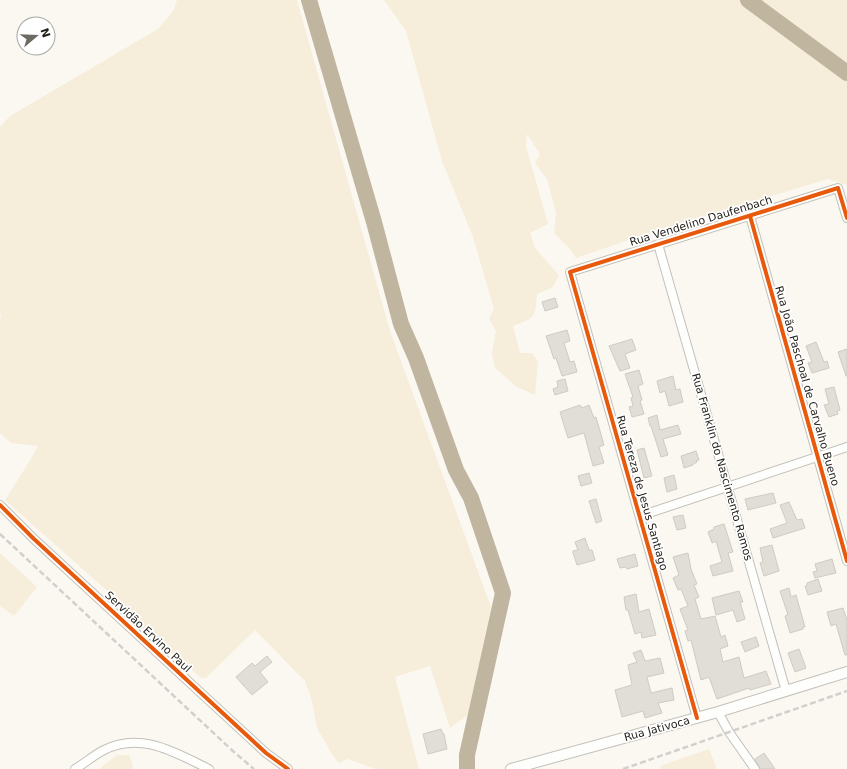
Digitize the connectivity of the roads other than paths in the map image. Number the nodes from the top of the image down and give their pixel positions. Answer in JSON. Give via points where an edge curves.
{"nodes":[{"id":1,"x":750,"y":216,"type":"junction"},
{"id":2,"x":847,"y":218,"type":"edge"},
{"id":3,"x":658,"y":244,"type":"junction"},
{"id":4,"x":570,"y":272,"type":"joint"},
{"id":5,"x":847,"y":447,"type":"edge"},
{"id":6,"x":818,"y":457,"type":"junction"},
{"id":7,"x":728,"y":487,"type":"junction"},
{"id":8,"x":0,"y":505,"type":"edge"},
{"id":9,"x":640,"y":516,"type":"junction"},
{"id":10,"x":847,"y":561,"type":"edge"},
{"id":11,"x":847,"y":672,"type":"edge"},
{"id":12,"x":786,"y":691,"type":"junction"},
{"id":13,"x":718,"y":712,"type":"junction"},
{"id":14,"x":697,"y":718,"type":"junction"},
{"id":15,"x":75,"y":769,"type":"edge"},
{"id":16,"x":209,"y":769,"type":"edge"},
{"id":17,"x":288,"y":769,"type":"edge"},
{"id":18,"x":511,"y":769,"type":"edge"},
{"id":19,"x":755,"y":769,"type":"edge"}],
"edges":[{"from":1,"to":2,"type":"street","name":"Rua Vendelino Daufenbach","via":[[838,188]]},
{"from":1,"to":3,"type":"street","name":"Rua Vendelino Daufenbach"},
{"from":1,"to":6,"type":"street","name":"Rua João Paschoal de Carvalho Bueno"},
{"from":3,"to":4,"type":"street","name":"Rua Vendelino Daufenbach"},
{"from":3,"to":7,"type":"street","name":"Rua Franklin do Nascimento Ramos"},
{"from":4,"to":9,"type":"street","name":"Rua Tereza de Jesus Santiago"},
{"from":5,"to":6,"type":"street"},
{"from":6,"to":7,"type":"street"},
{"from":6,"to":10,"type":"street","name":"Rua João Paschoal de Carvalho Bueno"},
{"from":7,"to":9,"type":"street"},
{"from":7,"to":12,"type":"street","name":"Rua Franklin do Nascimento Ramos"},
{"from":8,"to":17,"type":"street","name":"Servidão Ervino Paul","via":[[44,549],[254,742]]},
{"from":9,"to":14,"type":"street","name":"Rua Tereza de Jesus Santiago"},
{"from":11,"to":12,"type":"street","name":"Rua Jativoca"},
{"from":12,"to":13,"type":"street","name":"Rua Jativoca"},
{"from":13,"to":14,"type":"street","name":"Rua Jativoca"},
{"from":13,"to":19,"type":"street"},
{"from":14,"to":18,"type":"street","name":"Rua Jativoca"},
{"from":15,"to":16,"type":"street","via":[[114,745],[140,742],[170,750]]}]}
